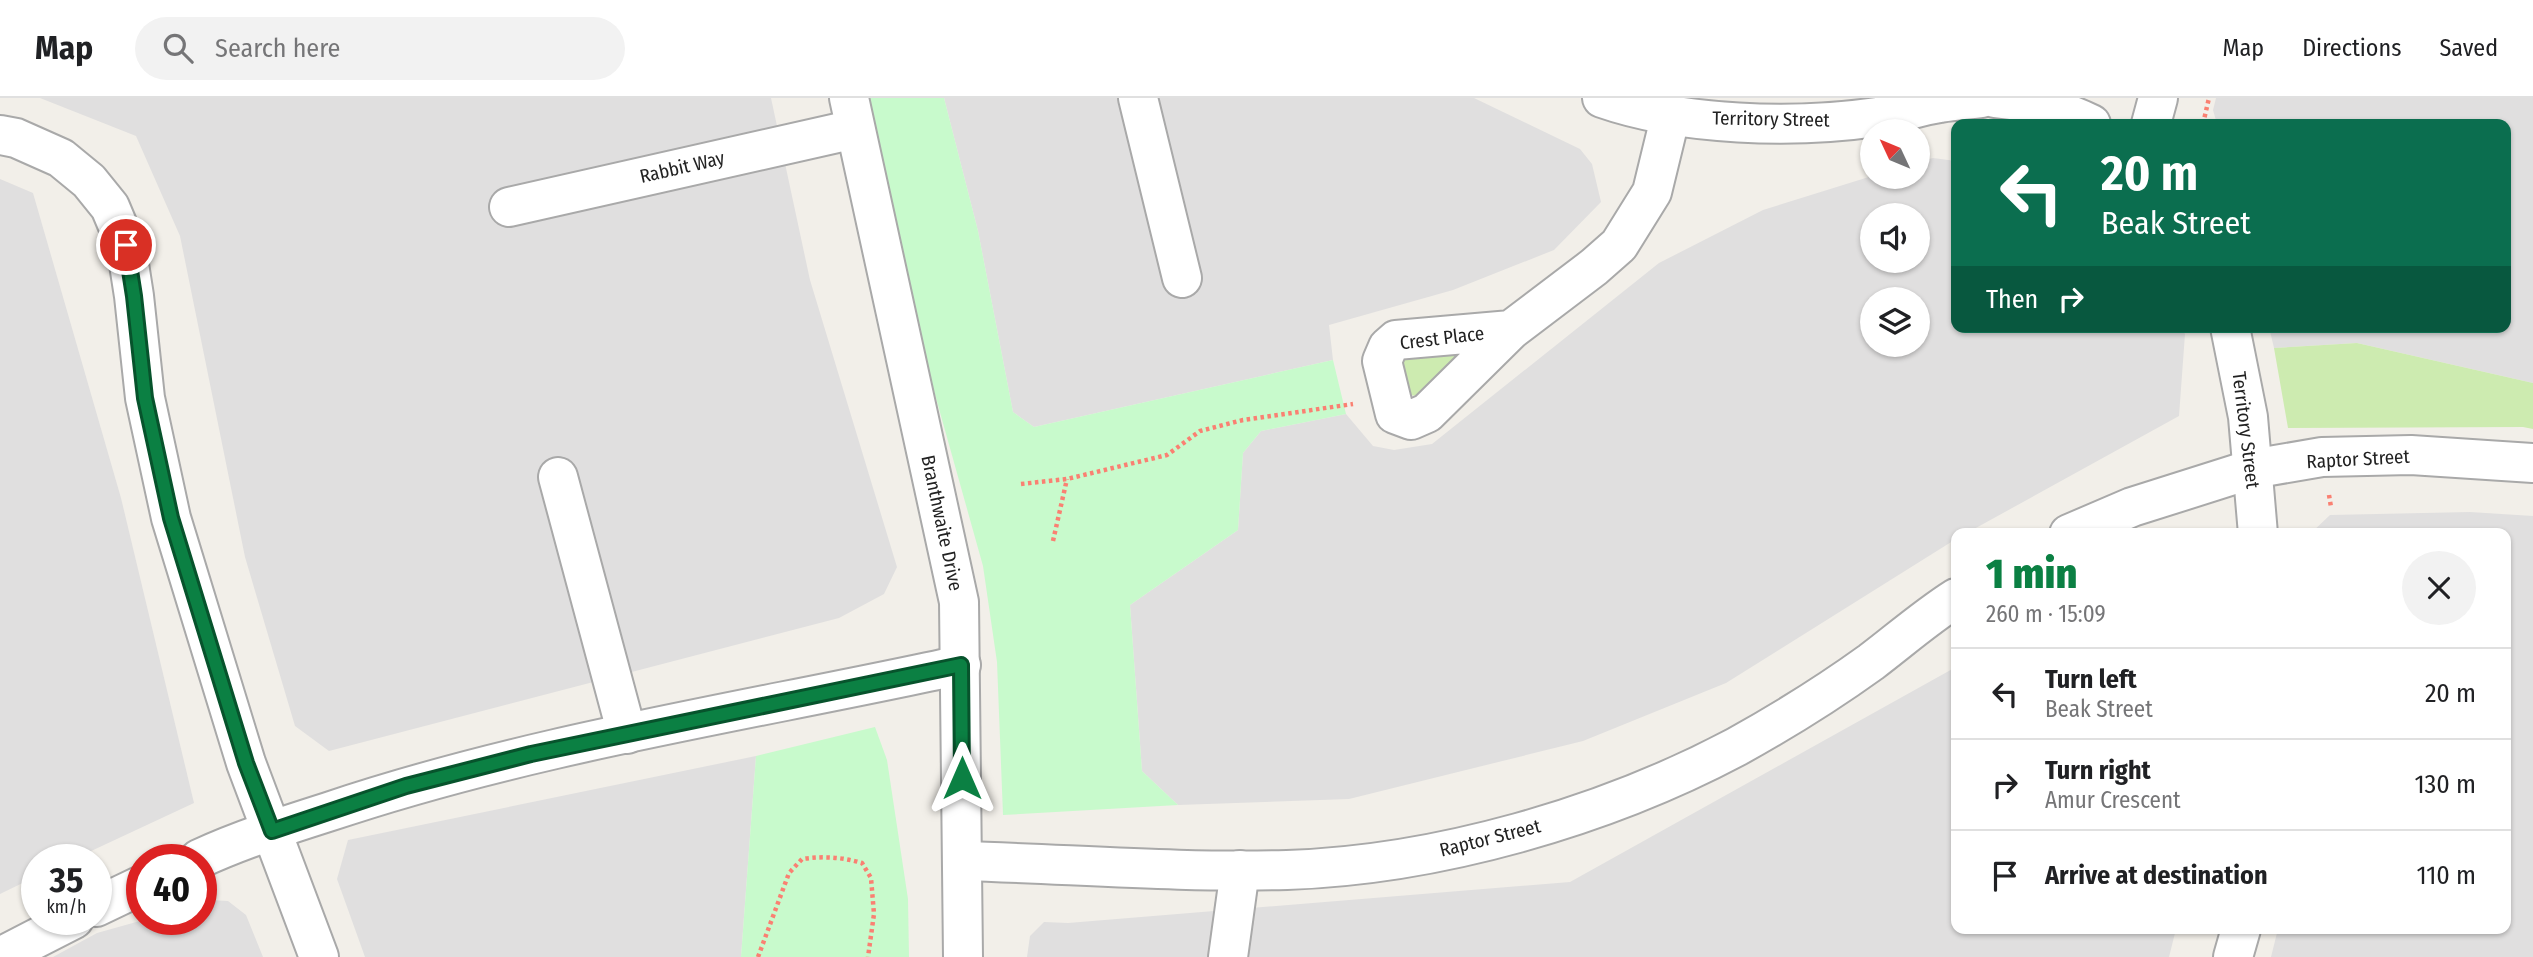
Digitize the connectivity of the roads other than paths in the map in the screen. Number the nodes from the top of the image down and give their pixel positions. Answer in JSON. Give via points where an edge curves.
{"nodes":[{"id":1,"x":1138,"y":98,"type":"edge"},
{"id":2,"x":1602,"y":98,"type":"edge"},
{"id":3,"x":1982,"y":98,"type":"edge"},
{"id":4,"x":1996,"y":98,"type":"edge"},
{"id":5,"x":2158,"y":98,"type":"edge"},
{"id":6,"x":852,"y":114,"type":"edge"},
{"id":7,"x":1671,"y":114,"type":"junction"},
{"id":8,"x":2080,"y":119,"type":"edge"},
{"id":9,"x":2152,"y":119,"type":"edge"},
{"id":10,"x":0,"y":135,"type":"edge"},
{"id":11,"x":509,"y":207,"type":"dead end"},
{"id":12,"x":1182,"y":278,"type":"dead end"},
{"id":13,"x":1511,"y":330,"type":"dead end"},
{"id":14,"x":2231,"y":333,"type":"edge"},
{"id":15,"x":2533,"y":463,"type":"edge"},
{"id":16,"x":2252,"y":469,"type":"junction"},
{"id":17,"x":558,"y":477,"type":"dead end"},
{"id":18,"x":2083,"y":528,"type":"edge"},
{"id":19,"x":2257,"y":528,"type":"edge"},
{"id":20,"x":1951,"y":601,"type":"edge"},
{"id":21,"x":961,"y":665,"type":"junction"},
{"id":22,"x":627,"y":734,"type":"junction"},
{"id":23,"x":272,"y":831,"type":"junction"},
{"id":24,"x":217,"y":852,"type":"edge"},
{"id":25,"x":962,"y":861,"type":"junction"},
{"id":26,"x":1240,"y":870,"type":"junction"},
{"id":27,"x":2240,"y":934,"type":"edge"},
{"id":28,"x":43,"y":935,"type":"edge"},
{"id":29,"x":0,"y":957,"type":"edge"},
{"id":30,"x":319,"y":957,"type":"edge"},
{"id":31,"x":963,"y":957,"type":"edge"},
{"id":32,"x":1228,"y":957,"type":"edge"},
{"id":33,"x":2233,"y":957,"type":"edge"}],
"edges":[{"from":1,"to":12,"type":"street"},
{"from":2,"to":7,"type":"street","name":"Territory Street"},
{"from":3,"to":7,"type":"street","name":"Territory Street","via":[[1814,124]]},
{"from":4,"to":8,"type":"street","via":[[2031,102]]},
{"from":5,"to":9,"type":"street"},
{"from":6,"to":11,"type":"street","name":"Rabbit Way"},
{"from":6,"to":21,"type":"street","name":"Branthwaite Drive","via":[[949,552],[958,602]]},
{"from":7,"to":13,"type":"street","name":"Crest Place","via":[[1652,192],[1619,245]]},
{"from":10,"to":23,"type":"street","via":[[61,158],[89,181],[110,206],[126,245],[145,398],[171,518],[246,763]]},
{"from":14,"to":16,"type":"street","name":"Territory Street","via":[[2248,417]]},
{"from":15,"to":16,"type":"street","name":"Raptor Street","via":[[2411,455],[2322,457]]},
{"from":16,"to":18,"type":"street","name":"Raptor Street","via":[[2132,507]]},
{"from":16,"to":19,"type":"street","name":"Territory Street"},
{"from":17,"to":22,"type":"street"},
{"from":20,"to":26,"type":"street","name":"Raptor Street","via":[[1805,708],[1712,758],[1615,801],[1467,846],[1398,859]]},
{"from":21,"to":22,"type":"street"},
{"from":21,"to":25,"type":"street","name":"Branthwaite Drive"},
{"from":22,"to":23,"type":"street","via":[[406,786]]},
{"from":23,"to":24,"type":"street"},
{"from":23,"to":30,"type":"street"},
{"from":25,"to":26,"type":"street","name":"Raptor Street"},
{"from":25,"to":31,"type":"street","name":"Branthwaite Drive"},
{"from":26,"to":32,"type":"street"},
{"from":27,"to":33,"type":"street"},
{"from":28,"to":29,"type":"street"}]}
